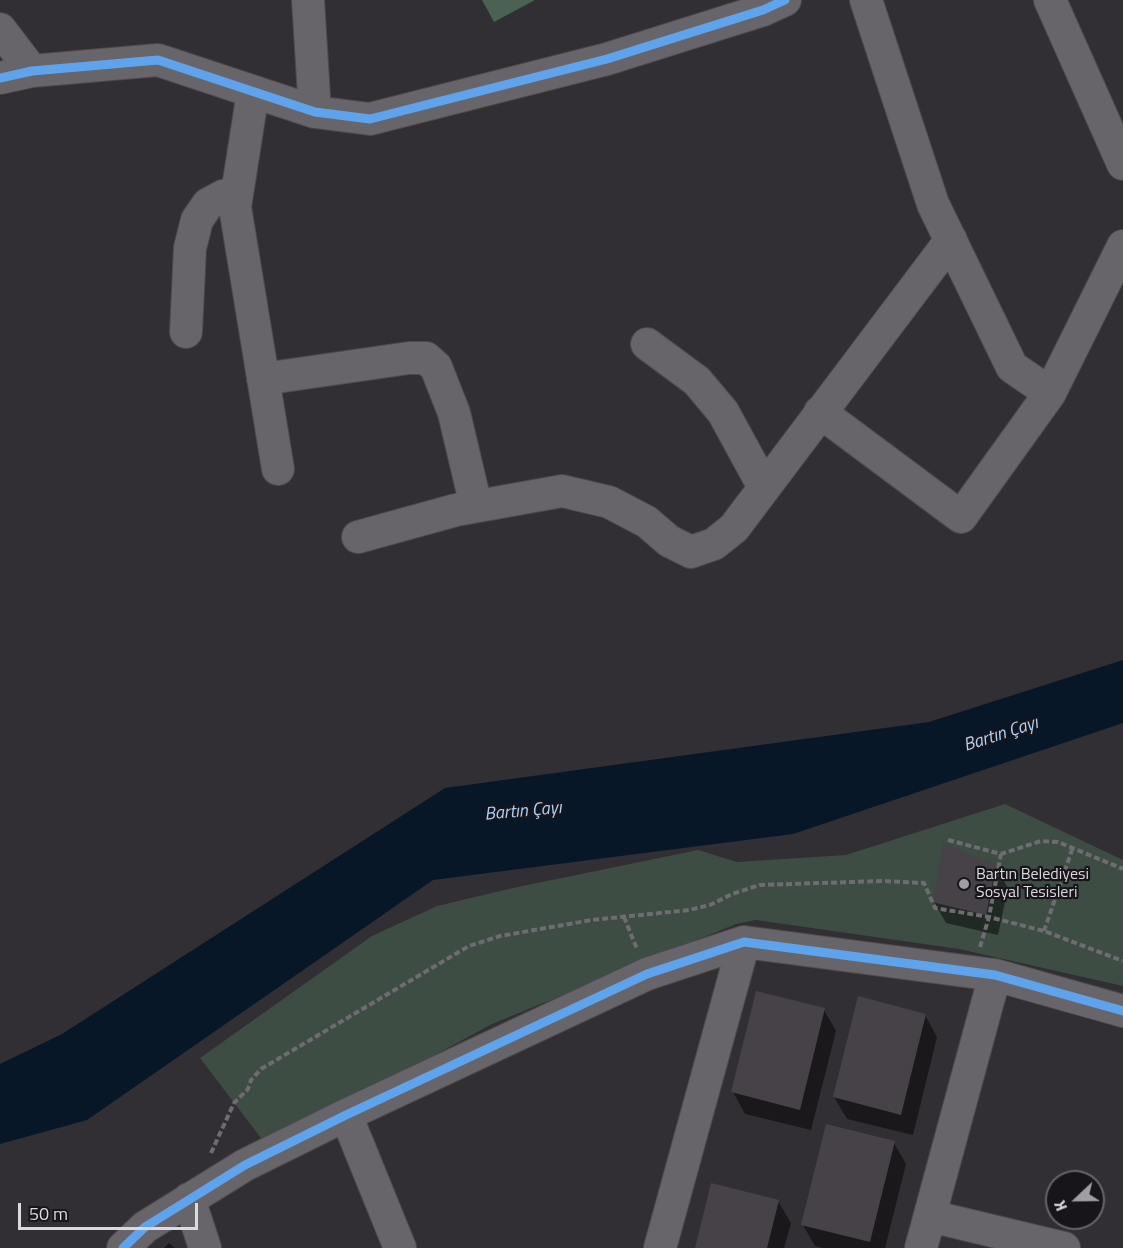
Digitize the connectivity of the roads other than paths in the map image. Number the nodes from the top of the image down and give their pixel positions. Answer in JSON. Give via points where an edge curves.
{"nodes":[{"id":1,"x":308,"y":0,"type":"edge"},
{"id":2,"x":866,"y":0,"type":"edge"},
{"id":3,"x":1050,"y":0,"type":"edge"},
{"id":4,"x":764,"y":3,"type":"edge"},
{"id":5,"x":0,"y":29,"type":"edge"},
{"id":6,"x":32,"y":71,"type":"junction"},
{"id":7,"x":0,"y":78,"type":"edge"},
{"id":8,"x":253,"y":92,"type":"junction"},
{"id":9,"x":315,"y":112,"type":"junction"},
{"id":10,"x":1123,"y":164,"type":"edge"},
{"id":11,"x":237,"y":192,"type":"junction"},
{"id":12,"x":951,"y":240,"type":"junction"},
{"id":13,"x":1123,"y":246,"type":"edge"},
{"id":14,"x":186,"y":332,"type":"dead end"},
{"id":15,"x":647,"y":344,"type":"dead end"},
{"id":16,"x":263,"y":379,"type":"junction"},
{"id":17,"x":1050,"y":393,"type":"junction"},
{"id":18,"x":820,"y":412,"type":"junction"},
{"id":19,"x":278,"y":469,"type":"dead end"},
{"id":20,"x":766,"y":483,"type":"junction"},
{"id":21,"x":476,"y":507,"type":"junction"},
{"id":22,"x":358,"y":537,"type":"dead end"},
{"id":23,"x":744,"y":942,"type":"junction"},
{"id":24,"x":984,"y":974,"type":"junction"},
{"id":25,"x":1123,"y":1011,"type":"edge"},
{"id":26,"x":346,"y":1115,"type":"junction"},
{"id":27,"x":189,"y":1199,"type":"junction"},
{"id":28,"x":930,"y":1216,"type":"junction"},
{"id":29,"x":123,"y":1248,"type":"edge"},
{"id":30,"x":206,"y":1248,"type":"edge"},
{"id":31,"x":400,"y":1248,"type":"edge"},
{"id":32,"x":660,"y":1248,"type":"edge"},
{"id":33,"x":921,"y":1248,"type":"edge"},
{"id":34,"x":1064,"y":1248,"type":"edge"}],
"edges":[{"from":1,"to":9,"type":"street"},
{"from":2,"to":12,"type":"street","via":[[933,204]]},
{"from":3,"to":10,"type":"street"},
{"from":4,"to":9,"type":"street","via":[[607,58],[370,119]]},
{"from":5,"to":6,"type":"street"},
{"from":6,"to":7,"type":"street"},
{"from":6,"to":8,"type":"street","via":[[158,60]]},
{"from":8,"to":9,"type":"street"},
{"from":8,"to":11,"type":"street"},
{"from":11,"to":14,"type":"street","via":[[208,204],[197,220],[190,248]]},
{"from":11,"to":16,"type":"street","via":[[235,207]]},
{"from":12,"to":17,"type":"street","via":[[1012,366]]},
{"from":12,"to":18,"type":"street"},
{"from":13,"to":17,"type":"street"},
{"from":15,"to":20,"type":"street","via":[[697,381],[723,412],[759,478]]},
{"from":16,"to":19,"type":"street"},
{"from":16,"to":21,"type":"street","via":[[426,358],[436,367],[454,413]]},
{"from":17,"to":18,"type":"street","via":[[961,517]]},
{"from":18,"to":20,"type":"street"},
{"from":20,"to":21,"type":"street","via":[[734,528],[714,544],[692,552],[609,502],[562,491]]},
{"from":21,"to":22,"type":"street"},
{"from":23,"to":24,"type":"street"},
{"from":23,"to":26,"type":"street","via":[[647,974]]},
{"from":23,"to":32,"type":"street"},
{"from":24,"to":25,"type":"street"},
{"from":24,"to":28,"type":"street"},
{"from":26,"to":27,"type":"street","via":[[245,1165]]},
{"from":26,"to":31,"type":"street"},
{"from":27,"to":29,"type":"street","via":[[144,1227]]},
{"from":27,"to":30,"type":"street"},
{"from":28,"to":33,"type":"street"},
{"from":28,"to":34,"type":"street"}]}
